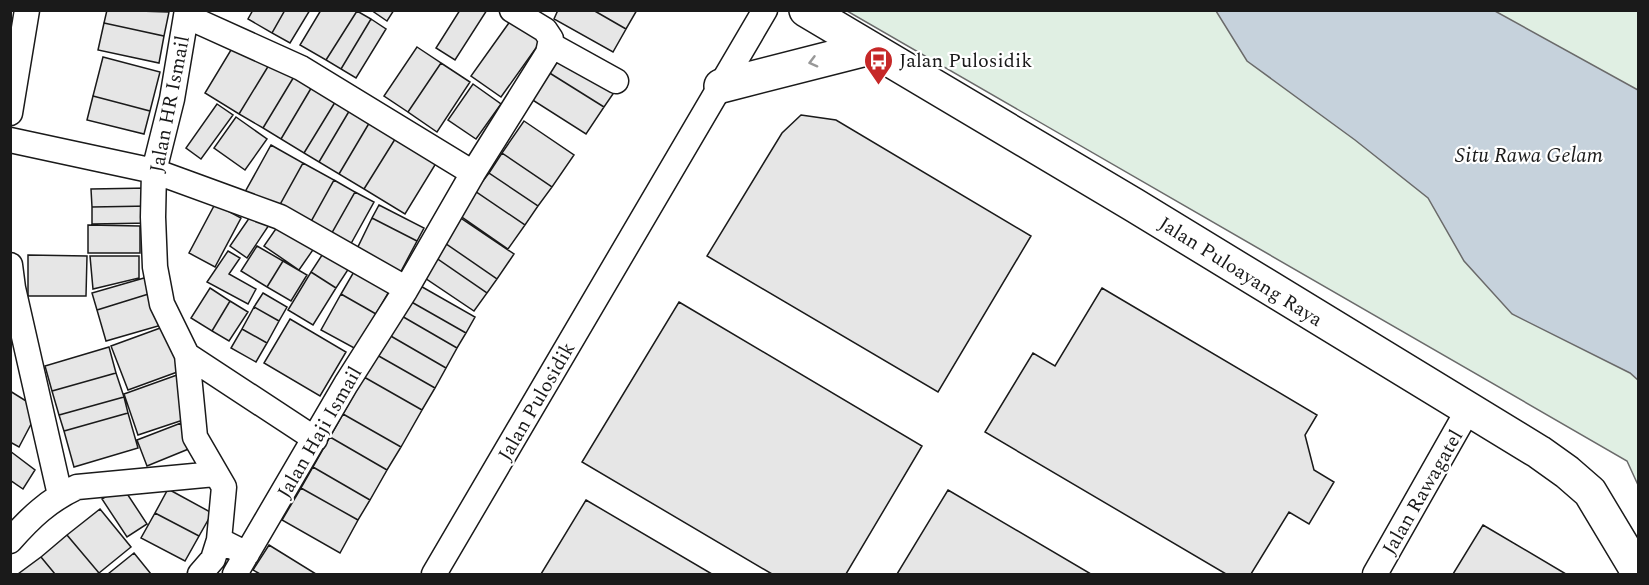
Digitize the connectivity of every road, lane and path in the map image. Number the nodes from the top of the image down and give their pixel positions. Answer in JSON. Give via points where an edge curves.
{"nodes":[{"id":1,"x":27,"y":10,"type":"edge"},
{"id":2,"x":512,"y":10,"type":"edge"},
{"id":3,"x":765,"y":10,"type":"edge"},
{"id":4,"x":806,"y":10,"type":"edge"},
{"id":5,"x":186,"y":13,"type":"edge"},
{"id":6,"x":550,"y":45,"type":"junction"},
{"id":7,"x":870,"y":48,"type":"junction"},
{"id":8,"x":616,"y":81,"type":"dead end"},
{"id":9,"x":721,"y":86,"type":"junction"},
{"id":10,"x":10,"y":113,"type":"edge"},
{"id":11,"x":10,"y":140,"type":"edge"},
{"id":12,"x":154,"y":171,"type":"junction"},
{"id":13,"x":473,"y":173,"type":"junction"},
{"id":14,"x":10,"y":265,"type":"edge"},
{"id":15,"x":405,"y":291,"type":"junction"},
{"id":16,"x":187,"y":355,"type":"junction"},
{"id":17,"x":1468,"y":410,"type":"junction"},
{"id":18,"x":315,"y":439,"type":"junction"},
{"id":19,"x":215,"y":474,"type":"junction"},
{"id":20,"x":60,"y":495,"type":"junction"},
{"id":21,"x":219,"y":540,"type":"junction"},
{"id":22,"x":11,"y":541,"type":"edge"},
{"id":23,"x":241,"y":564,"type":"edge"},
{"id":24,"x":1638,"y":572,"type":"edge"},
{"id":25,"x":200,"y":574,"type":"edge"},
{"id":26,"x":434,"y":574,"type":"edge"},
{"id":27,"x":1375,"y":574,"type":"edge"}],
"edges":[{"from":1,"to":10,"type":"street"},
{"from":2,"to":6,"type":"street","via":[[545,30]]},
{"from":3,"to":9,"type":"street","name":"Jalan Pulosidik"},
{"from":4,"to":7,"type":"street","name":"Jalan Puloayang Raya"},
{"from":5,"to":12,"type":"street","name":"Jalan HR Ismail"},
{"from":5,"to":13,"type":"street","via":[[301,68]]},
{"from":6,"to":8,"type":"street"},
{"from":6,"to":13,"type":"street","name":"Jalan Haji Ismail"},
{"from":7,"to":9,"type":"street","one_way":true},
{"from":7,"to":17,"type":"street","name":"Jalan Puloayang Raya"},
{"from":9,"to":26,"type":"street","name":"Jalan Pulosidik"},
{"from":11,"to":12,"type":"street"},
{"from":12,"to":15,"type":"street","via":[[280,217]]},
{"from":12,"to":16,"type":"street","name":"Jalan HR Ismail","via":[[155,267],[162,304]]},
{"from":13,"to":15,"type":"street","name":"Jalan Haji Ismail"},
{"from":14,"to":20,"type":"street"},
{"from":15,"to":18,"type":"street","name":"Jalan Haji Ismail"},
{"from":16,"to":18,"type":"street"},
{"from":16,"to":19,"type":"street","name":"Jalan HR Ismail","via":[[195,437]]},
{"from":17,"to":24,"type":"street","name":"Jalan Puloayang Raya","via":[[1539,452],[1590,492]]},
{"from":17,"to":27,"type":"street","name":"Jalan Rawagatel"},
{"from":18,"to":23,"type":"street","name":"Jalan Haji Ismail"},
{"from":19,"to":20,"type":"street","via":[[77,488]]},
{"from":19,"to":21,"type":"street","name":"Jalan HR Ismail","via":[[224,487]]},
{"from":20,"to":22,"type":"street","via":[[26,522]]},
{"from":21,"to":23,"type":"street"},
{"from":21,"to":25,"type":"street","name":"Jalan HR Ismail","via":[[213,559]]}]}
